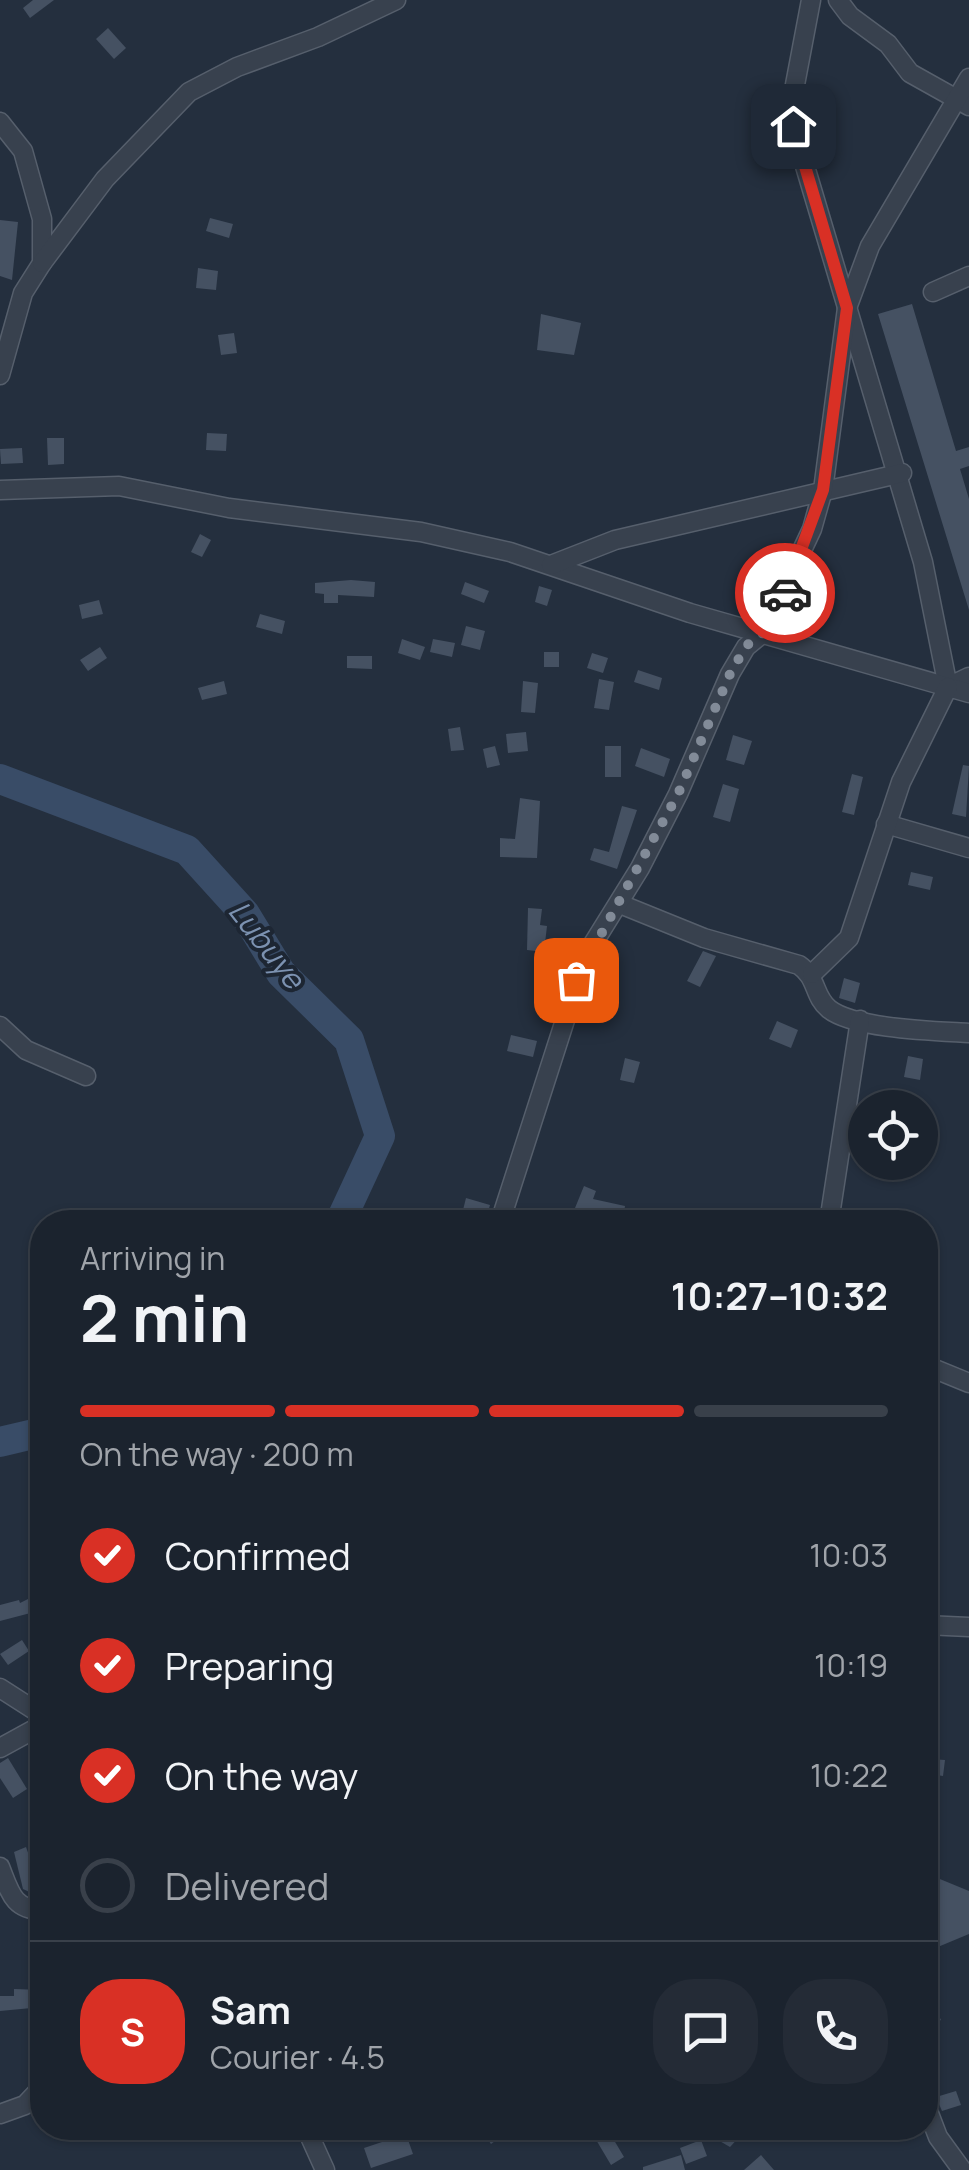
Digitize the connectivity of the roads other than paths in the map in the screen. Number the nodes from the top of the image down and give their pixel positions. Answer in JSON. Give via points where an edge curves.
{"nodes":[{"id":1,"x":396,"y":0,"type":"edge"},
{"id":2,"x":812,"y":0,"type":"edge"},
{"id":3,"x":838,"y":0,"type":"edge"},
{"id":4,"x":969,"y":78,"type":"edge"},
{"id":5,"x":962,"y":103,"type":"edge"},
{"id":6,"x":0,"y":122,"type":"edge"},
{"id":7,"x":42,"y":263,"type":"junction"},
{"id":8,"x":969,"y":276,"type":"edge"},
{"id":9,"x":933,"y":292,"type":"dead end"},
{"id":10,"x":847,"y":308,"type":"junction"},
{"id":11,"x":0,"y":375,"type":"edge"},
{"id":12,"x":900,"y":475,"type":"junction"},
{"id":13,"x":0,"y":490,"type":"edge"},
{"id":14,"x":823,"y":490,"type":"junction"},
{"id":15,"x":551,"y":565,"type":"junction"},
{"id":16,"x":763,"y":633,"type":"junction"},
{"id":17,"x":969,"y":677,"type":"edge"},
{"id":18,"x":948,"y":687,"type":"junction"},
{"id":19,"x":969,"y":692,"type":"edge"},
{"id":20,"x":886,"y":824,"type":"junction"},
{"id":21,"x":969,"y":848,"type":"edge"},
{"id":22,"x":620,"y":904,"type":"junction"},
{"id":23,"x":812,"y":974,"type":"junction"},
{"id":24,"x":860,"y":1020,"type":"junction"},
{"id":25,"x":0,"y":1026,"type":"edge"},
{"id":26,"x":969,"y":1033,"type":"edge"},
{"id":27,"x":86,"y":1076,"type":"dead end"},
{"id":28,"x":504,"y":1210,"type":"edge"},
{"id":29,"x":831,"y":1210,"type":"edge"},
{"id":30,"x":938,"y":1370,"type":"edge"},
{"id":31,"x":969,"y":1383,"type":"edge"},
{"id":32,"x":938,"y":1626,"type":"edge"},
{"id":33,"x":969,"y":1628,"type":"edge"},
{"id":34,"x":0,"y":1688,"type":"edge"},
{"id":35,"x":30,"y":1708,"type":"edge"},
{"id":36,"x":30,"y":1732,"type":"edge"},
{"id":37,"x":0,"y":1748,"type":"edge"},
{"id":38,"x":0,"y":1868,"type":"edge"},
{"id":39,"x":30,"y":1910,"type":"edge"},
{"id":40,"x":30,"y":2099,"type":"edge"},
{"id":41,"x":0,"y":2114,"type":"edge"},
{"id":42,"x":938,"y":2137,"type":"edge"},
{"id":43,"x":311,"y":2140,"type":"edge"},
{"id":44,"x":965,"y":2169,"type":"edge"},
{"id":45,"x":325,"y":2170,"type":"edge"}],
"edges":[{"from":1,"to":7,"type":"street","via":[[189,92],[105,179]]},
{"from":2,"to":10,"type":"street","via":[[793,126]]},
{"from":3,"to":5,"type":"street","via":[[910,73]]},
{"from":4,"to":5,"type":"street"},
{"from":5,"to":10,"type":"street","via":[[870,246]]},
{"from":6,"to":7,"type":"street","via":[[36,184]]},
{"from":7,"to":11,"type":"street","via":[[24,292]]},
{"from":8,"to":9,"type":"street"},
{"from":10,"to":12,"type":"street"},
{"from":10,"to":14,"type":"street"},
{"from":12,"to":14,"type":"street"},
{"from":12,"to":18,"type":"street"},
{"from":13,"to":15,"type":"street","via":[[119,486],[229,508],[421,532]]},
{"from":14,"to":15,"type":"street","via":[[615,540]]},
{"from":14,"to":16,"type":"street","via":[[791,581]]},
{"from":15,"to":16,"type":"street"},
{"from":16,"to":18,"type":"street"},
{"from":16,"to":22,"type":"street","via":[[746,646],[730,674]]},
{"from":17,"to":18,"type":"street"},
{"from":18,"to":19,"type":"street"},
{"from":18,"to":20,"type":"street","via":[[922,730]]},
{"from":20,"to":21,"type":"street"},
{"from":20,"to":23,"type":"street","via":[[849,938]]},
{"from":22,"to":23,"type":"street"},
{"from":22,"to":28,"type":"street","via":[[576,980]]},
{"from":23,"to":24,"type":"street","via":[[831,1012]]},
{"from":24,"to":26,"type":"street"},
{"from":24,"to":29,"type":"street"},
{"from":25,"to":27,"type":"street","via":[[42,1060]]},
{"from":30,"to":31,"type":"street"},
{"from":32,"to":33,"type":"street"},
{"from":34,"to":35,"type":"street"},
{"from":36,"to":37,"type":"street"},
{"from":38,"to":39,"type":"street","via":[[14,1903]]},
{"from":40,"to":41,"type":"street"},
{"from":42,"to":44,"type":"street"},
{"from":43,"to":45,"type":"street"}]}
